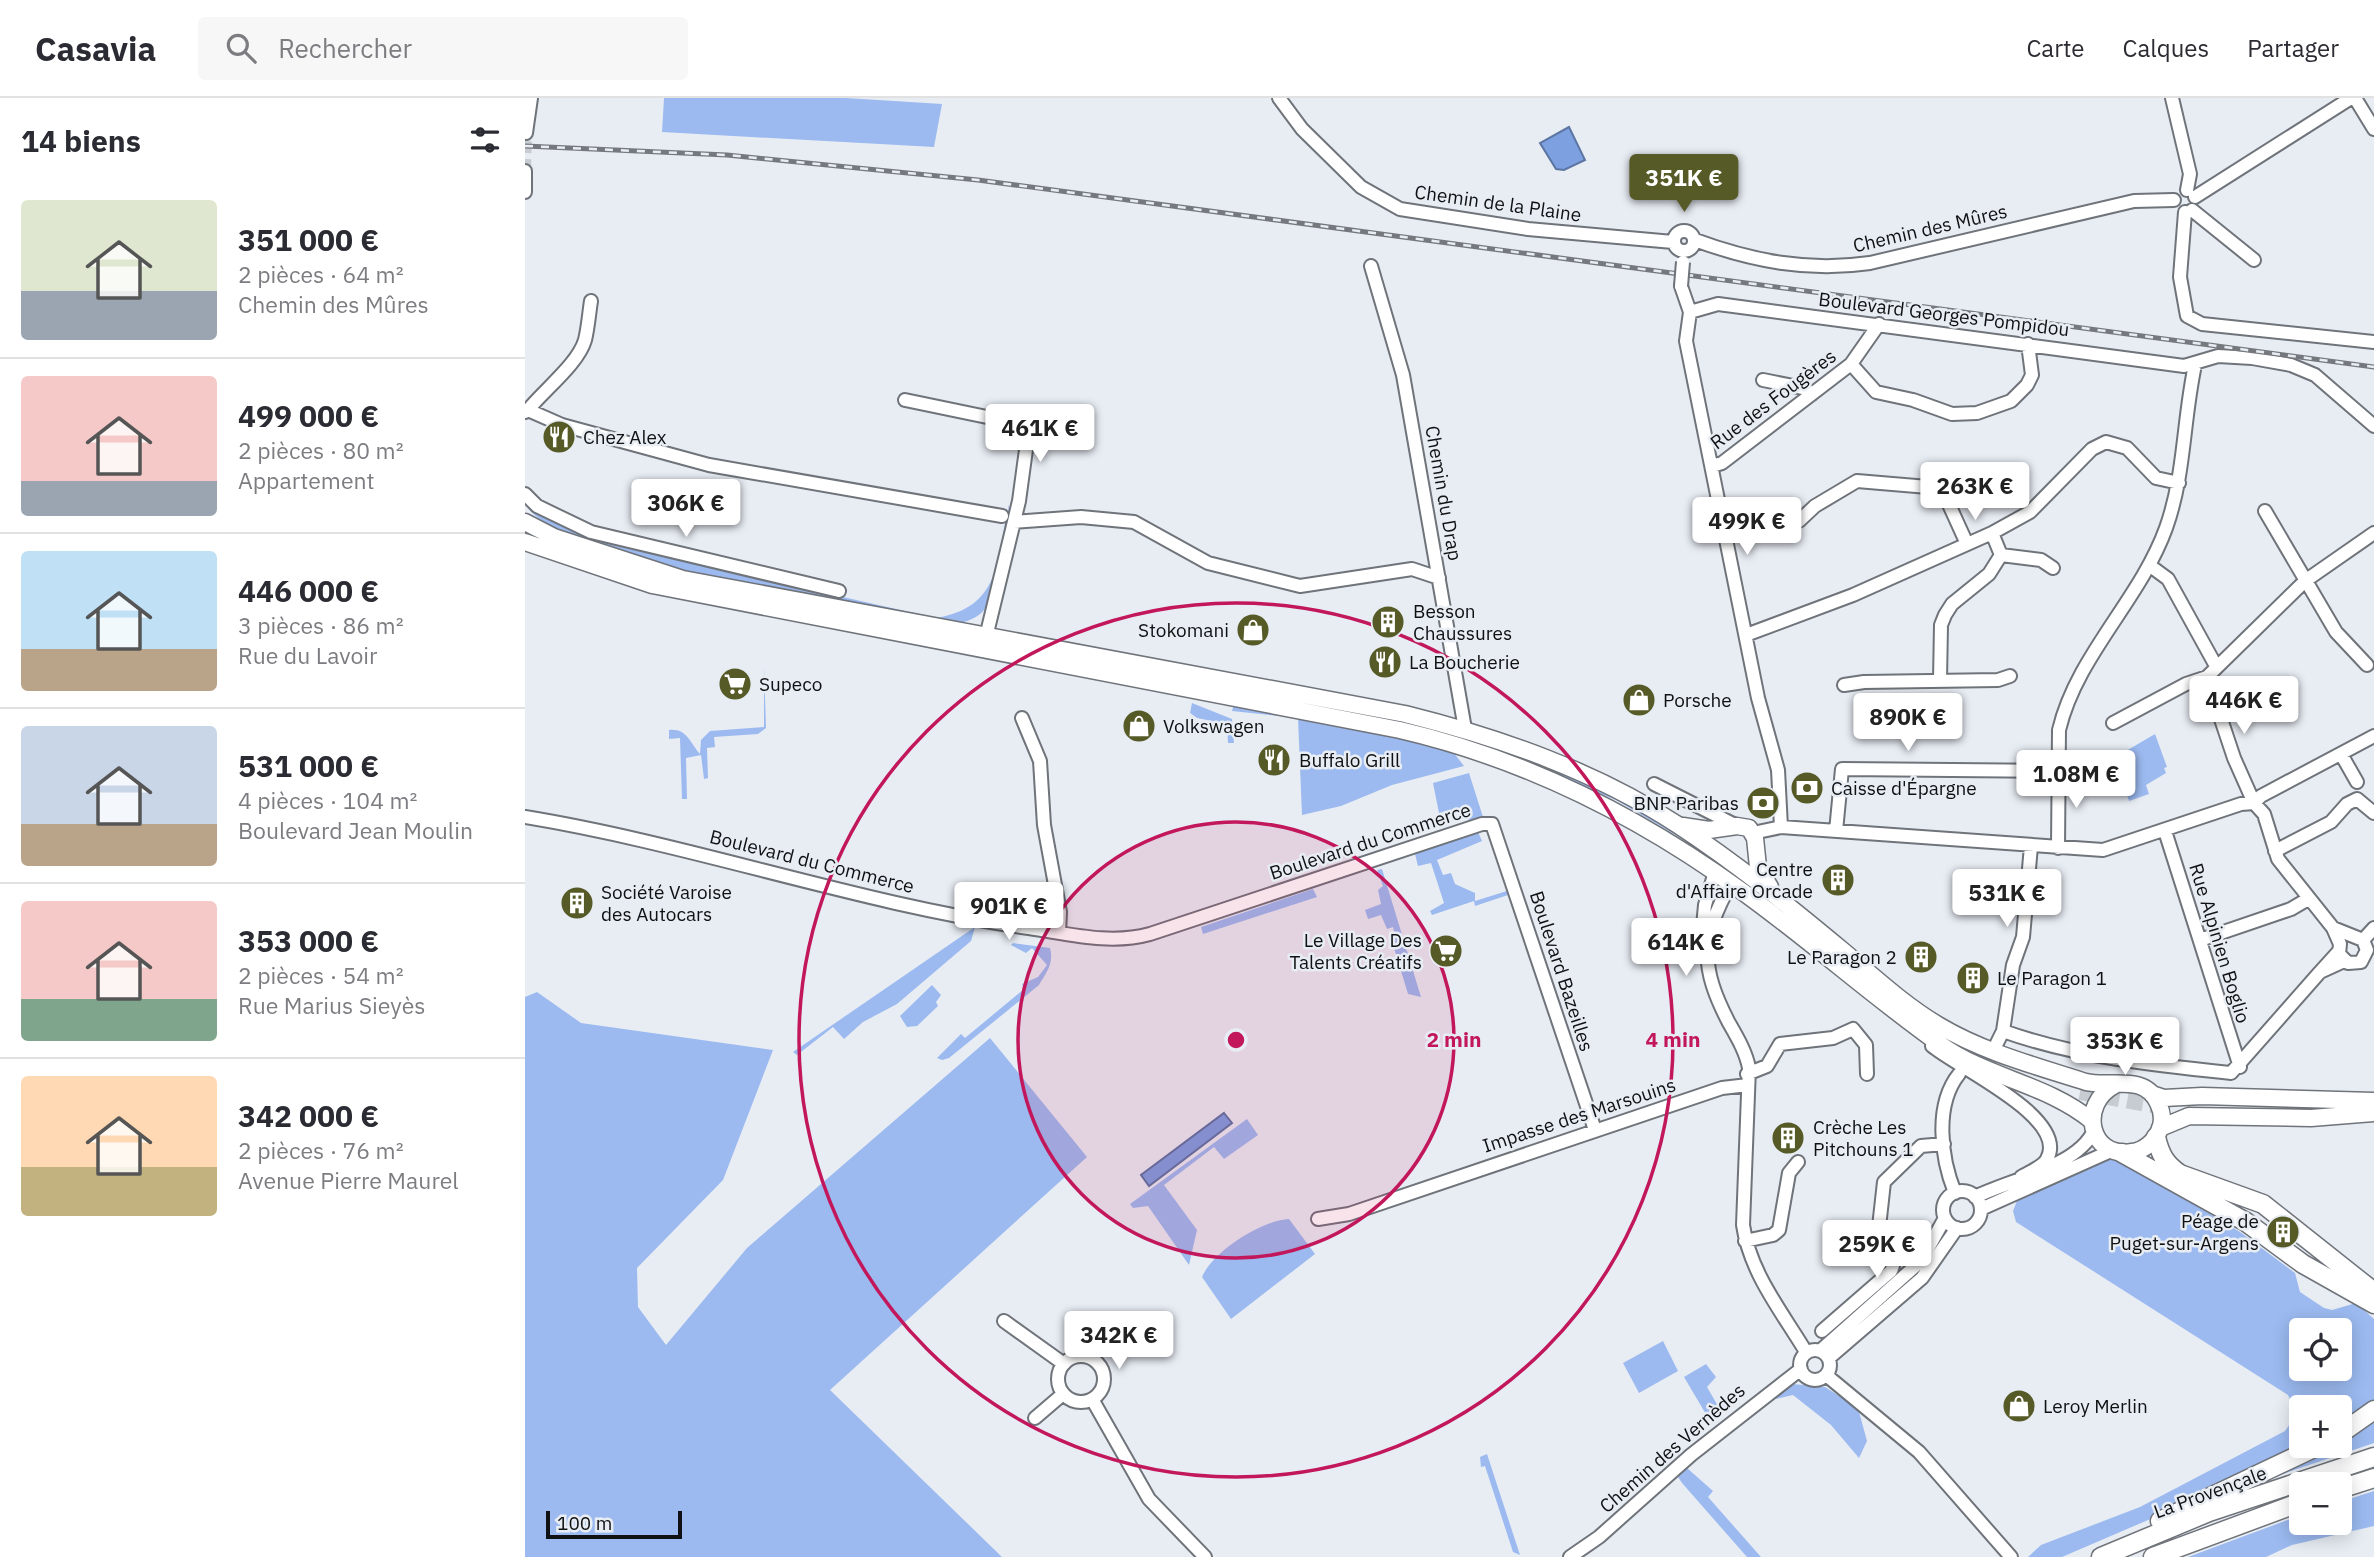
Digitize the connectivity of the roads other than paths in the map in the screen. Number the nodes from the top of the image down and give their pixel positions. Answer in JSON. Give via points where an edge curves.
{"nodes":[{"id":1,"x":531,"y":98,"type":"edge"},
{"id":2,"x":1279,"y":98,"type":"edge"},
{"id":3,"x":2172,"y":98,"type":"edge"},
{"id":4,"x":2353,"y":98,"type":"edge"},
{"id":5,"x":526,"y":114,"type":"edge"},
{"id":6,"x":2374,"y":129,"type":"edge"},
{"id":7,"x":526,"y":133,"type":"edge"},
{"id":8,"x":525,"y":171,"type":"edge"},
{"id":9,"x":525,"y":192,"type":"edge"},
{"id":10,"x":2191,"y":193,"type":"junction"},
{"id":11,"x":2174,"y":200,"type":"junction"},
{"id":12,"x":2188,"y":211,"type":"junction"},
{"id":13,"x":1695,"y":240,"type":"junction"},
{"id":14,"x":1674,"y":242,"type":"junction"},
{"id":15,"x":1684,"y":257,"type":"junction"},
{"id":16,"x":2254,"y":260,"type":"dead end"},
{"id":17,"x":1371,"y":266,"type":"dead end"},
{"id":18,"x":591,"y":301,"type":"dead end"},
{"id":19,"x":1689,"y":312,"type":"junction"},
{"id":20,"x":1878,"y":324,"type":"junction"},
{"id":21,"x":2374,"y":342,"type":"edge"},
{"id":22,"x":2028,"y":344,"type":"junction"},
{"id":23,"x":1851,"y":364,"type":"junction"},
{"id":24,"x":2195,"y":365,"type":"junction"},
{"id":25,"x":1763,"y":380,"type":"dead end"},
{"id":26,"x":1812,"y":394,"type":"junction"},
{"id":27,"x":905,"y":400,"type":"dead end"},
{"id":28,"x":526,"y":411,"type":"edge"},
{"id":29,"x":2374,"y":426,"type":"edge"},
{"id":30,"x":1712,"y":466,"type":"junction"},
{"id":31,"x":2179,"y":482,"type":"junction"},
{"id":32,"x":525,"y":494,"type":"edge"},
{"id":33,"x":2265,"y":512,"type":"dead end"},
{"id":34,"x":1008,"y":519,"type":"junction"},
{"id":35,"x":1799,"y":521,"type":"dead end"},
{"id":36,"x":525,"y":522,"type":"edge"},
{"id":37,"x":1992,"y":533,"type":"junction"},
{"id":38,"x":2374,"y":533,"type":"edge"},
{"id":39,"x":525,"y":542,"type":"edge"},
{"id":40,"x":1967,"y":544,"type":"junction"},
{"id":41,"x":2001,"y":555,"type":"junction"},
{"id":42,"x":2149,"y":565,"type":"junction"},
{"id":43,"x":2053,"y":568,"type":"dead end"},
{"id":44,"x":1439,"y":578,"type":"junction"},
{"id":45,"x":2305,"y":581,"type":"junction"},
{"id":46,"x":839,"y":591,"type":"dead end"},
{"id":47,"x":1746,"y":635,"type":"junction"},
{"id":48,"x":986,"y":636,"type":"junction"},
{"id":49,"x":2367,"y":665,"type":"dead end"},
{"id":50,"x":2216,"y":666,"type":"junction"},
{"id":51,"x":2010,"y":676,"type":"dead end"},
{"id":52,"x":2207,"y":677,"type":"junction"},
{"id":53,"x":1940,"y":680,"type":"junction"},
{"id":54,"x":1844,"y":685,"type":"dead end"},
{"id":55,"x":1022,"y":718,"type":"dead end"},
{"id":56,"x":2113,"y":723,"type":"dead end"},
{"id":57,"x":1465,"y":729,"type":"junction"},
{"id":58,"x":2374,"y":736,"type":"edge"},
{"id":59,"x":2341,"y":754,"type":"junction"},
{"id":60,"x":2061,"y":771,"type":"junction"},
{"id":61,"x":2357,"y":782,"type":"dead end"},
{"id":62,"x":1654,"y":784,"type":"dead end"},
{"id":63,"x":2254,"y":803,"type":"junction"},
{"id":64,"x":2374,"y":813,"type":"edge"},
{"id":65,"x":525,"y":817,"type":"edge"},
{"id":66,"x":1492,"y":824,"type":"joint"},
{"id":67,"x":1678,"y":825,"type":"junction"},
{"id":68,"x":1734,"y":827,"type":"junction"},
{"id":69,"x":1781,"y":827,"type":"junction"},
{"id":70,"x":1836,"y":831,"type":"junction"},
{"id":71,"x":2165,"y":831,"type":"junction"},
{"id":72,"x":1755,"y":838,"type":"junction"},
{"id":73,"x":2031,"y":846,"type":"junction"},
{"id":74,"x":2058,"y":848,"type":"junction"},
{"id":75,"x":2275,"y":851,"type":"junction"},
{"id":76,"x":1720,"y":855,"type":"junction"},
{"id":77,"x":1740,"y":869,"type":"junction"},
{"id":78,"x":1715,"y":872,"type":"junction"},
{"id":79,"x":1731,"y":883,"type":"junction"},
{"id":80,"x":1776,"y":896,"type":"junction"},
{"id":81,"x":2308,"y":899,"type":"junction"},
{"id":82,"x":2374,"y":928,"type":"edge"},
{"id":83,"x":1059,"y":932,"type":"junction"},
{"id":84,"x":2200,"y":940,"type":"junction"},
{"id":85,"x":2348,"y":946,"type":"junction"},
{"id":86,"x":2370,"y":955,"type":"edge"},
{"id":87,"x":1914,"y":1025,"type":"junction"},
{"id":88,"x":2240,"y":1067,"type":"junction"},
{"id":89,"x":1867,"y":1074,"type":"dead end"},
{"id":90,"x":1959,"y":1074,"type":"dead end"},
{"id":91,"x":1748,"y":1079,"type":"junction"},
{"id":92,"x":2115,"y":1085,"type":"junction"},
{"id":93,"x":2080,"y":1092,"type":"tunnel mouth"},
{"id":94,"x":2152,"y":1094,"type":"junction"},
{"id":95,"x":2374,"y":1101,"type":"edge"},
{"id":96,"x":2169,"y":1108,"type":"tunnel mouth"},
{"id":97,"x":2374,"y":1112,"type":"edge"},
{"id":98,"x":2093,"y":1125,"type":"junction"},
{"id":99,"x":1595,"y":1130,"type":"junction"},
{"id":100,"x":2158,"y":1132,"type":"junction"},
{"id":101,"x":1944,"y":1144,"type":"junction"},
{"id":102,"x":2117,"y":1151,"type":"junction"},
{"id":103,"x":1798,"y":1162,"type":"dead end"},
{"id":104,"x":2021,"y":1177,"type":"junction"},
{"id":105,"x":1955,"y":1193,"type":"junction"},
{"id":106,"x":1978,"y":1203,"type":"junction"},
{"id":107,"x":1945,"y":1218,"type":"junction"},
{"id":108,"x":1318,"y":1219,"type":"dead end"},
{"id":109,"x":1957,"y":1228,"type":"junction"},
{"id":110,"x":1745,"y":1241,"type":"junction"},
{"id":111,"x":2341,"y":1287,"type":"junction"},
{"id":112,"x":2370,"y":1290,"type":"edge"},
{"id":113,"x":2374,"y":1304,"type":"edge"},
{"id":114,"x":2374,"y":1311,"type":"edge"},
{"id":115,"x":1004,"y":1321,"type":"dead end"},
{"id":116,"x":1822,"y":1331,"type":"dead end"},
{"id":117,"x":1806,"y":1352,"type":"junction"},
{"id":118,"x":1825,"y":1354,"type":"junction"},
{"id":119,"x":1064,"y":1364,"type":"junction"},
{"id":120,"x":1801,"y":1370,"type":"junction"},
{"id":121,"x":1826,"y":1375,"type":"junction"},
{"id":122,"x":1063,"y":1394,"type":"junction"},
{"id":123,"x":1093,"y":1399,"type":"junction"},
{"id":124,"x":2374,"y":1410,"type":"edge"},
{"id":125,"x":1035,"y":1418,"type":"dead end"},
{"id":126,"x":2352,"y":1426,"type":"edge"},
{"id":127,"x":2374,"y":1457,"type":"edge"},
{"id":128,"x":2293,"y":1458,"type":"edge"},
{"id":129,"x":2374,"y":1478,"type":"edge"},
{"id":130,"x":2352,"y":1485,"type":"edge"},
{"id":131,"x":2289,"y":1506,"type":"edge"},
{"id":132,"x":1205,"y":1557,"type":"edge"},
{"id":133,"x":1570,"y":1557,"type":"edge"},
{"id":134,"x":2011,"y":1557,"type":"edge"},
{"id":135,"x":2090,"y":1557,"type":"edge"},
{"id":136,"x":2101,"y":1557,"type":"edge"},
{"id":137,"x":2153,"y":1557,"type":"edge"}],
"edges":[{"from":1,"to":5,"type":"street"},
{"from":2,"to":14,"type":"street","name":"Chemin de la Plaine","via":[[1302,129],[1361,187],[1399,209],[1528,229]]},
{"from":3,"to":10,"type":"street"},
{"from":4,"to":6,"type":"street"},
{"from":4,"to":10,"type":"street"},
{"from":5,"to":7,"type":"street"},
{"from":8,"to":9,"type":"street"},
{"from":10,"to":11,"type":"street","via":[[2178,192]]},
{"from":10,"to":12,"type":"street","via":[[2196,204]]},
{"from":11,"to":12,"type":"street","via":[[2179,211]]},
{"from":11,"to":13,"type":"street","name":"Chemin des Mûres","via":[[2134,201],[1832,268],[1736,255]]},
{"from":12,"to":16,"type":"street"},
{"from":12,"to":21,"type":"street","via":[[2179,277],[2187,316],[2202,324]]},
{"from":13,"to":14,"type":"street","via":[[1683,231]]},
{"from":13,"to":15,"type":"street"},
{"from":14,"to":15,"type":"street"},
{"from":15,"to":19,"type":"street","bridge":true,"via":[[1681,286]]},
{"from":17,"to":44,"type":"street","name":"Chemin du Drap","via":[[1403,375]]},
{"from":18,"to":28,"type":"street","via":[[585,342]]},
{"from":19,"to":20,"type":"street","name":"Boulevard Georges Pompidou","via":[[1718,304]]},
{"from":19,"to":30,"type":"street","via":[[1686,341]]},
{"from":20,"to":22,"type":"street","name":"Boulevard Georges Pompidou"},
{"from":20,"to":23,"type":"street","name":"Rue des Fougères"},
{"from":22,"to":23,"type":"street","via":[[2032,375],[2027,386],[2011,401],[1977,413],[1952,414],[1876,392]]},
{"from":22,"to":24,"type":"street","name":"Boulevard Georges Pompidou"},
{"from":23,"to":26,"type":"street","name":"Rue des Fougères"},
{"from":24,"to":29,"type":"street","via":[[2218,356],[2291,365],[2315,375]]},
{"from":24,"to":31,"type":"street"},
{"from":25,"to":26,"type":"street"},
{"from":26,"to":30,"type":"street","name":"Rue des Fougères"},
{"from":27,"to":34,"type":"street","via":[[1011,422],[1028,435]]},
{"from":28,"to":34,"type":"street","via":[[709,465]]},
{"from":30,"to":47,"type":"street"},
{"from":31,"to":37,"type":"street","via":[[2156,478],[2127,448],[2106,442],[2092,449],[2030,512]]},
{"from":31,"to":42,"type":"street"},
{"from":32,"to":46,"type":"street","via":[[537,506],[591,532]]},
{"from":33,"to":45,"type":"street"},
{"from":34,"to":44,"type":"street","via":[[1081,517],[1134,522],[1208,563],[1300,586],[1412,569]]},
{"from":34,"to":48,"type":"street"},
{"from":35,"to":40,"type":"street","via":[[1857,481],[1928,487],[1947,500]]},
{"from":36,"to":48,"type":"main road","via":[[577,545],[683,579]]},
{"from":37,"to":40,"type":"street"},
{"from":37,"to":41,"type":"street"},
{"from":38,"to":45,"type":"street"},
{"from":39,"to":78,"type":"main road","via":[[652,585],[1455,743],[1585,795]]},
{"from":40,"to":47,"type":"street"},
{"from":41,"to":43,"type":"street","via":[[2041,560]]},
{"from":41,"to":53,"type":"street","via":[[1989,574],[1945,615]]},
{"from":42,"to":50,"type":"street","via":[[2168,579]]},
{"from":42,"to":60,"type":"street","via":[[2072,693],[2059,730]]},
{"from":44,"to":57,"type":"street","name":"Chemin du Drap"},
{"from":45,"to":49,"type":"street","via":[[2336,632]]},
{"from":45,"to":50,"type":"street"},
{"from":47,"to":69,"type":"street","via":[[1778,771]]},
{"from":48,"to":57,"type":"main road"},
{"from":50,"to":52,"type":"street"},
{"from":51,"to":53,"type":"street"},
{"from":52,"to":56,"type":"street"},
{"from":52,"to":63,"type":"street"},
{"from":53,"to":54,"type":"street"},
{"from":55,"to":83,"type":"street","via":[[1040,761]]},
{"from":57,"to":67,"type":"main road","via":[[1594,778]]},
{"from":58,"to":59,"type":"street"},
{"from":59,"to":61,"type":"street"},
{"from":59,"to":63,"type":"street"},
{"from":60,"to":70,"type":"street","via":[[1842,769]]},
{"from":60,"to":74,"type":"street"},
{"from":62,"to":68,"type":"street"},
{"from":63,"to":71,"type":"street"},
{"from":63,"to":75,"type":"street","via":[[2264,814]]},
{"from":64,"to":75,"type":"street","via":[[2357,799],[2331,822]]},
{"from":65,"to":83,"type":"street","name":"Boulevard du Commerce","via":[[649,840],[972,920]]},
{"from":66,"to":83,"type":"street","name":"Boulevard du Commerce","via":[[1136,938],[1114,940]]},
{"from":66,"to":99,"type":"street","name":"Boulevard Bazeilles"},
{"from":67,"to":68,"type":"main road","via":[[1709,830]]},
{"from":67,"to":76,"type":"main road"},
{"from":68,"to":72,"type":"main road","via":[[1749,828]]},
{"from":68,"to":76,"type":"main road"},
{"from":69,"to":70,"type":"street"},
{"from":69,"to":72,"type":"street"},
{"from":70,"to":73,"type":"street"},
{"from":71,"to":74,"type":"street","via":[[2102,850]]},
{"from":71,"to":84,"type":"street","name":"Rue Alpinien Boglio"},
{"from":72,"to":77,"type":"main road"},
{"from":72,"to":80,"type":"main road","via":[[1758,867]]},
{"from":73,"to":74,"type":"street"},
{"from":73,"to":88,"type":"street","via":[[2023,937],[2000,1037],[2154,1066],[2231,1073]]},
{"from":75,"to":81,"type":"street"},
{"from":76,"to":77,"type":"main road"},
{"from":76,"to":78,"type":"main road"},
{"from":77,"to":79,"type":"main road"},
{"from":77,"to":80,"type":"main road"},
{"from":78,"to":79,"type":"main road"},
{"from":78,"to":91,"type":"street","via":[[1705,905],[1703,975]]},
{"from":79,"to":87,"type":"main road"},
{"from":79,"to":91,"type":"street","via":[[1710,928],[1706,965],[1713,990],[1745,1054]]},
{"from":80,"to":92,"type":"main road","via":[[1941,1027],[2016,1060],[2086,1082]]},
{"from":81,"to":84,"type":"street"},
{"from":81,"to":85,"type":"street"},
{"from":82,"to":85,"type":"street"},
{"from":84,"to":88,"type":"street","name":"Rue Alpinien Boglio"},
{"from":85,"to":86,"type":"street"},
{"from":85,"to":86,"type":"street","via":[[2357,964]]},
{"from":85,"to":88,"type":"street","via":[[2320,972]]},
{"from":87,"to":93,"type":"main road","via":[[1985,1061]]},
{"from":87,"to":98,"type":"main road","via":[[1962,1058],[2061,1098]]},
{"from":87,"to":104,"type":"street","via":[[1946,1058],[2015,1101],[2045,1126],[2051,1142],[2049,1156]]},
{"from":89,"to":91,"type":"street","via":[[1866,1045],[1853,1029],[1833,1038],[1780,1044],[1767,1066]]},
{"from":90,"to":101,"type":"street","via":[[1948,1093]]},
{"from":91,"to":99,"type":"street","name":"Impasse des Marsouins"},
{"from":91,"to":110,"type":"street"},
{"from":92,"to":94,"type":"main road","via":[[2135,1084]]},
{"from":92,"to":98,"type":"main road","via":[[2095,1103]]},
{"from":94,"to":95,"type":"main road","via":[[2164,1098]]},
{"from":94,"to":100,"type":"main road","via":[[2161,1110]]},
{"from":96,"to":97,"type":"main road"},
{"from":97,"to":100,"type":"main road","via":[[2311,1118],[2189,1116]]},
{"from":98,"to":102,"type":"main road","via":[[2105,1146]]},
{"from":98,"to":104,"type":"street","via":[[2080,1151]]},
{"from":99,"to":108,"type":"street","name":"Impasse des Marsouins","via":[[1349,1213]]},
{"from":100,"to":102,"type":"main road","via":[[2141,1150]]},
{"from":100,"to":112,"type":"highway","via":[[2159,1150],[2169,1167],[2263,1204]]},
{"from":101,"to":105,"type":"street"},
{"from":101,"to":116,"type":"street","via":[[1921,1146],[1884,1182],[1879,1227],[1895,1250],[1891,1272]]},
{"from":102,"to":106,"type":"street"},
{"from":102,"to":111,"type":"highway","via":[[2246,1222]]},
{"from":103,"to":110,"type":"street","via":[[1789,1172],[1779,1230]]},
{"from":104,"to":106,"type":"street"},
{"from":105,"to":106,"type":"street","via":[[1965,1192]]},
{"from":105,"to":107,"type":"street","via":[[1944,1206]]},
{"from":106,"to":109,"type":"street","via":[[1975,1224]]},
{"from":107,"to":109,"type":"street"},
{"from":107,"to":118,"type":"street","via":[[1921,1261]]},
{"from":109,"to":118,"type":"street","via":[[1922,1278]]},
{"from":110,"to":117,"type":"street","via":[[1755,1267]]},
{"from":111,"to":113,"type":"highway"},
{"from":111,"to":114,"type":"highway"},
{"from":115,"to":119,"type":"street"},
{"from":117,"to":118,"type":"street"},
{"from":117,"to":120,"type":"street"},
{"from":118,"to":121,"type":"street","via":[[1830,1367]]},
{"from":119,"to":122,"type":"street","via":[[1058,1377]]},
{"from":119,"to":123,"type":"street","via":[[1085,1357],[1098,1365],[1102,1387]]},
{"from":120,"to":121,"type":"street","via":[[1812,1380]]},
{"from":120,"to":133,"type":"street","name":"Chemin des Vernèdes","via":[[1759,1399]]},
{"from":121,"to":134,"type":"street","via":[[1888,1424]]},
{"from":122,"to":123,"type":"street","via":[[1079,1402]]},
{"from":122,"to":125,"type":"street"},
{"from":123,"to":132,"type":"street","via":[[1149,1499]]},
{"from":124,"to":126,"type":"highway"},
{"from":127,"to":136,"type":"highway","name":"La Provençale","via":[[2209,1512]]},
{"from":128,"to":135,"type":"highway"},
{"from":129,"to":130,"type":"highway"},
{"from":131,"to":137,"type":"highway","name":"La Provençale"}]}
